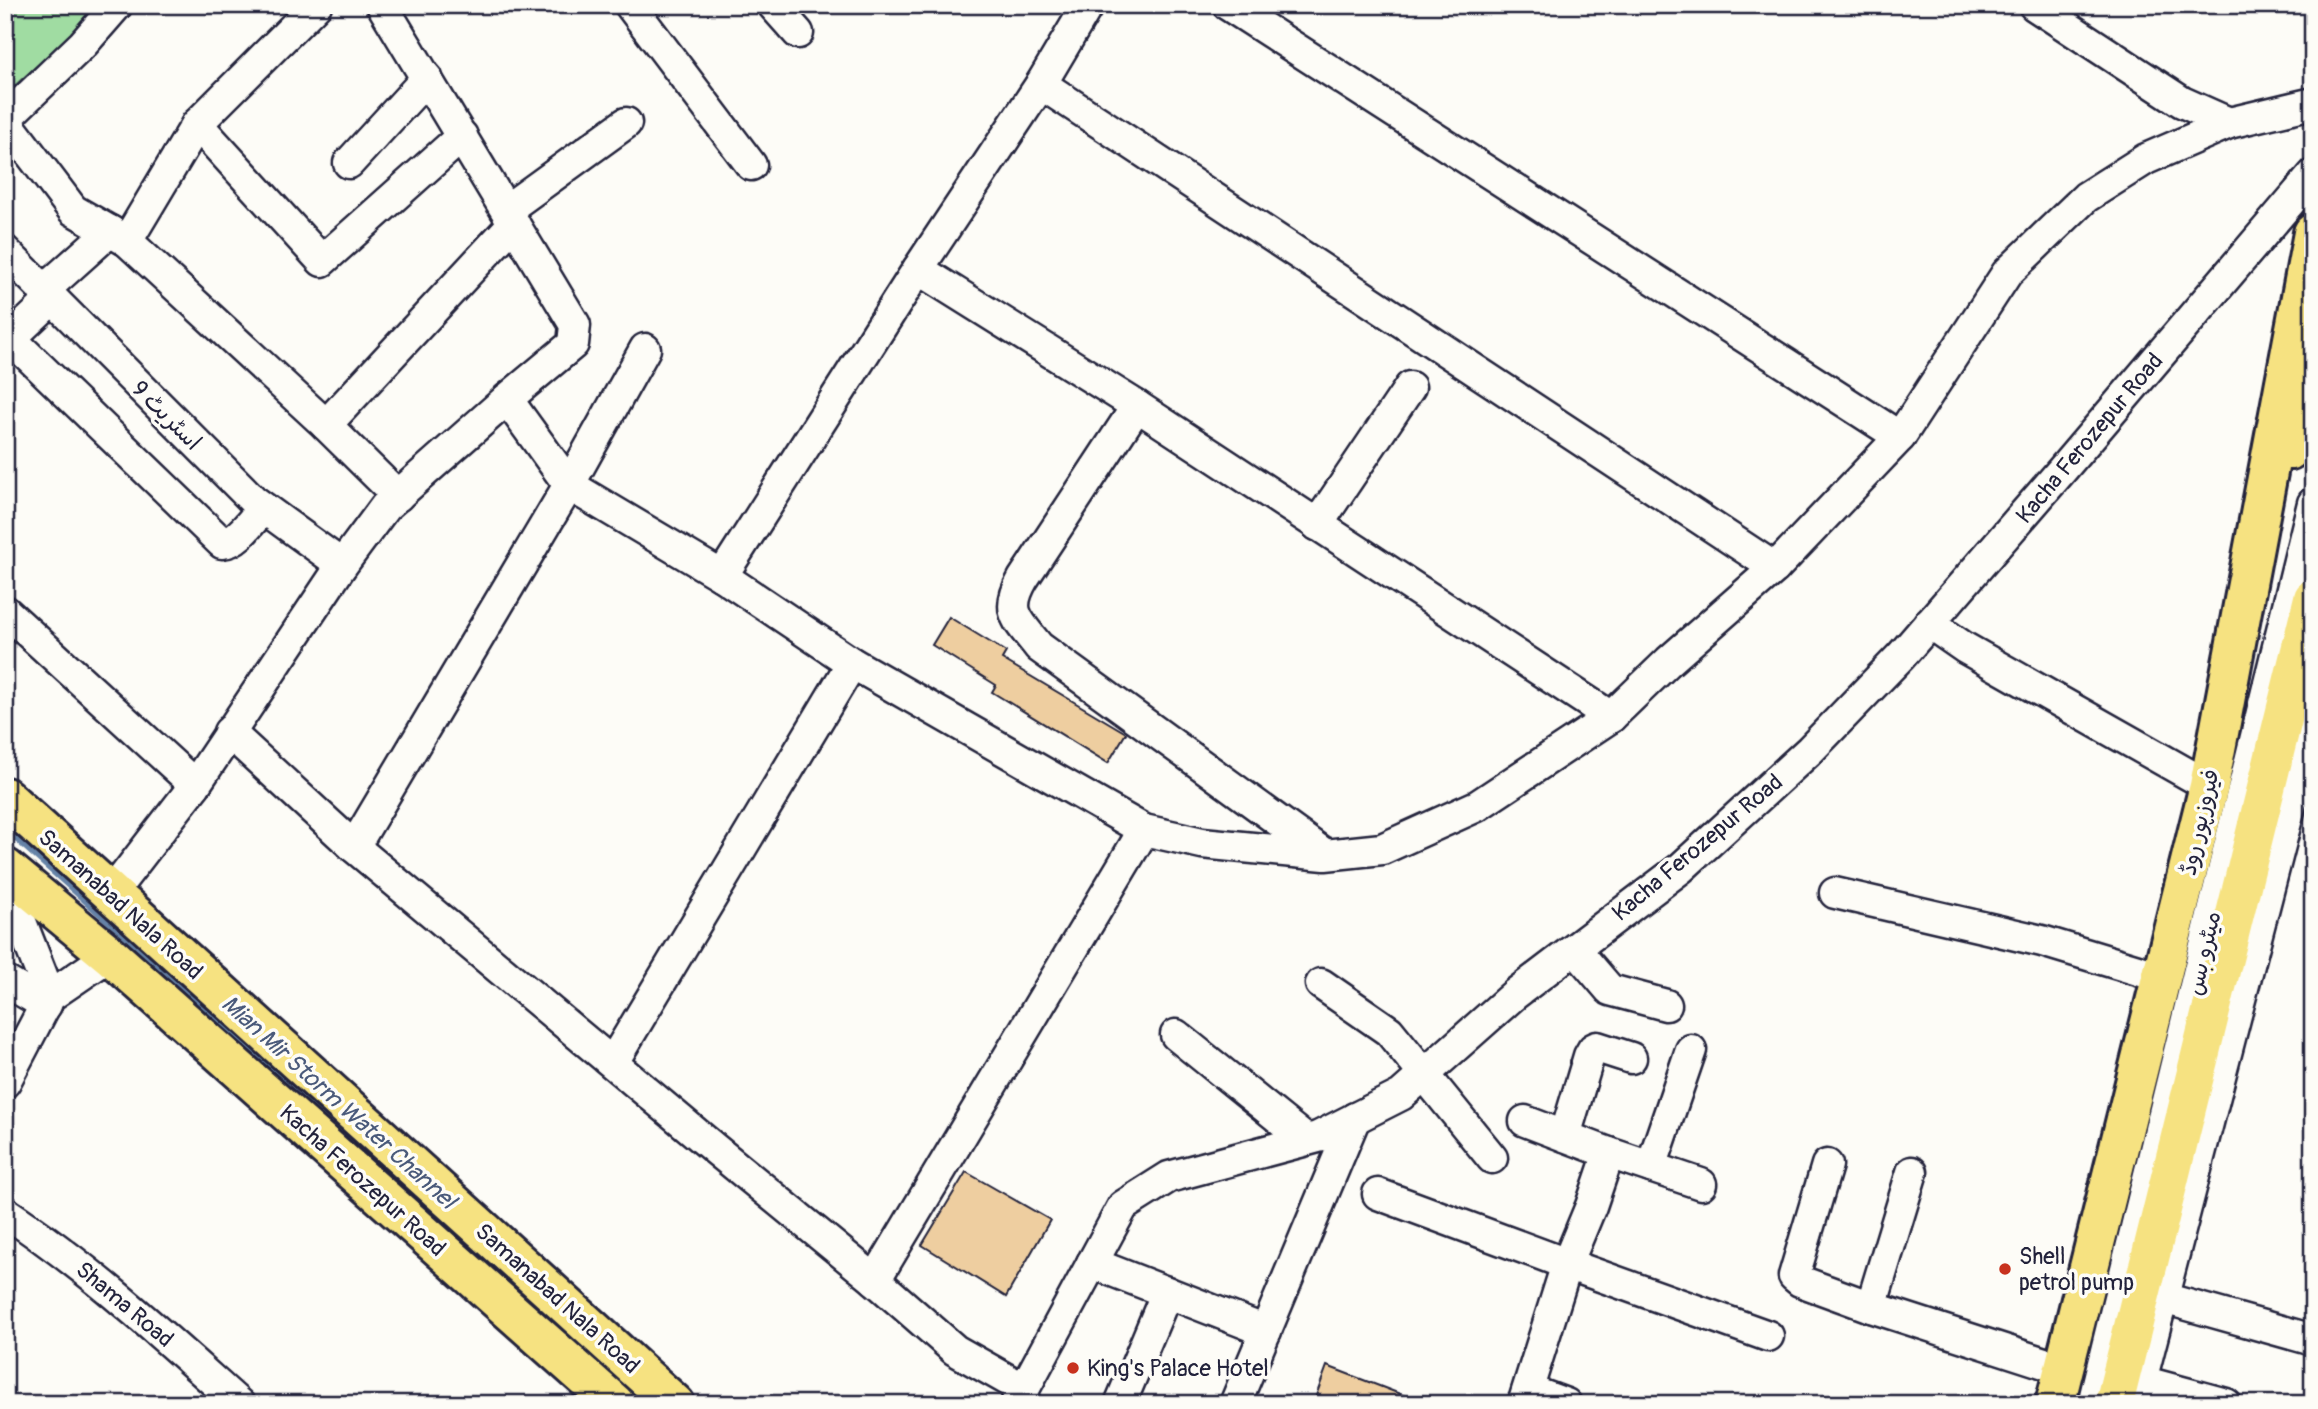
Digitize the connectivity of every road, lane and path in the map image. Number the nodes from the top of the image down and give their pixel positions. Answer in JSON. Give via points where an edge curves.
{"nodes":[{"id":1,"x":117,"y":5,"type":"edge"},
{"id":2,"x":316,"y":5,"type":"edge"},
{"id":3,"x":382,"y":5,"type":"edge"},
{"id":4,"x":630,"y":5,"type":"edge"},
{"id":5,"x":773,"y":5,"type":"edge"},
{"id":6,"x":1088,"y":5,"type":"edge"},
{"id":7,"x":1228,"y":5,"type":"edge"},
{"id":8,"x":2034,"y":5,"type":"edge"},
{"id":9,"x":798,"y":33,"type":"dead end"},
{"id":10,"x":426,"y":78,"type":"junction"},
{"id":11,"x":1041,"y":84,"type":"junction"},
{"id":12,"x":2313,"y":103,"type":"edge"},
{"id":13,"x":5,"y":119,"type":"edge"},
{"id":14,"x":626,"y":123,"type":"dead end"},
{"id":15,"x":2229,"y":123,"type":"junction"},
{"id":16,"x":197,"y":124,"type":"junction"},
{"id":17,"x":462,"y":136,"type":"junction"},
{"id":18,"x":349,"y":163,"type":"dead end"},
{"id":19,"x":751,"y":165,"type":"dead end"},
{"id":20,"x":2313,"y":176,"type":"edge"},
{"id":21,"x":510,"y":217,"type":"junction"},
{"id":22,"x":2313,"y":233,"type":"edge"},
{"id":23,"x":118,"y":236,"type":"junction"},
{"id":24,"x":5,"y":251,"type":"edge"},
{"id":25,"x":918,"y":269,"type":"junction"},
{"id":26,"x":47,"y":295,"type":"junction"},
{"id":27,"x":645,"y":349,"type":"dead end"},
{"id":28,"x":1410,"y":387,"type":"dead end"},
{"id":29,"x":2313,"y":389,"type":"edge"},
{"id":30,"x":507,"y":399,"type":"junction"},
{"id":31,"x":1137,"y":407,"type":"junction"},
{"id":32,"x":326,"y":425,"type":"junction"},
{"id":33,"x":1900,"y":437,"type":"junction"},
{"id":34,"x":569,"y":485,"type":"junction"},
{"id":35,"x":2264,"y":494,"type":"junction"},
{"id":36,"x":398,"y":496,"type":"junction"},
{"id":37,"x":2313,"y":503,"type":"edge"},
{"id":38,"x":263,"y":508,"type":"junction"},
{"id":39,"x":1317,"y":525,"type":"junction"},
{"id":40,"x":342,"y":565,"type":"junction"},
{"id":41,"x":1775,"y":568,"type":"junction"},
{"id":42,"x":722,"y":576,"type":"junction"},
{"id":43,"x":2313,"y":598,"type":"edge"},
{"id":44,"x":5,"y":611,"type":"edge"},
{"id":45,"x":1929,"y":623,"type":"junction"},
{"id":46,"x":852,"y":663,"type":"junction"},
{"id":47,"x":1611,"y":717,"type":"junction"},
{"id":48,"x":2313,"y":718,"type":"edge"},
{"id":49,"x":229,"y":733,"type":"junction"},
{"id":50,"x":195,"y":785,"type":"junction"},
{"id":51,"x":2209,"y":786,"type":"junction"},
{"id":52,"x":5,"y":797,"type":"edge"},
{"id":53,"x":1144,"y":830,"type":"junction"},
{"id":54,"x":354,"y":847,"type":"junction"},
{"id":55,"x":1325,"y":855,"type":"junction"},
{"id":56,"x":5,"y":868,"type":"edge"},
{"id":57,"x":5,"y":881,"type":"edge"},
{"id":58,"x":1835,"y":893,"type":"dead end"},
{"id":59,"x":110,"y":895,"type":"junction"},
{"id":60,"x":1575,"y":949,"type":"junction"},
{"id":61,"x":110,"y":955,"type":"junction"},
{"id":62,"x":2161,"y":977,"type":"junction"},
{"id":63,"x":5,"y":981,"type":"edge"},
{"id":64,"x":1321,"y":984,"type":"dead end"},
{"id":65,"x":48,"y":1000,"type":"junction"},
{"id":66,"x":1666,"y":1005,"type":"dead end"},
{"id":67,"x":1176,"y":1035,"type":"dead end"},
{"id":68,"x":1691,"y":1050,"type":"dead end"},
{"id":69,"x":1632,"y":1058,"type":"dead end"},
{"id":70,"x":613,"y":1062,"type":"junction"},
{"id":71,"x":1424,"y":1074,"type":"junction"},
{"id":72,"x":5,"y":1082,"type":"edge"},
{"id":73,"x":1355,"y":1118,"type":"junction"},
{"id":74,"x":1525,"y":1121,"type":"dead end"},
{"id":75,"x":1565,"y":1136,"type":"junction"},
{"id":76,"x":1306,"y":1140,"type":"junction"},
{"id":77,"x":1609,"y":1153,"type":"junction"},
{"id":78,"x":1492,"y":1158,"type":"dead end"},
{"id":79,"x":1827,"y":1166,"type":"dead end"},
{"id":80,"x":1651,"y":1167,"type":"junction"},
{"id":81,"x":1913,"y":1172,"type":"dead end"},
{"id":82,"x":1701,"y":1184,"type":"dead end"},
{"id":83,"x":1378,"y":1194,"type":"dead end"},
{"id":84,"x":5,"y":1212,"type":"edge"},
{"id":85,"x":1092,"y":1263,"type":"junction"},
{"id":86,"x":1567,"y":1264,"type":"junction"},
{"id":87,"x":875,"y":1280,"type":"junction"},
{"id":88,"x":1167,"y":1292,"type":"junction"},
{"id":89,"x":2163,"y":1298,"type":"junction"},
{"id":90,"x":1871,"y":1307,"type":"junction"},
{"id":91,"x":1266,"y":1331,"type":"junction"},
{"id":92,"x":1768,"y":1336,"type":"dead end"},
{"id":93,"x":2313,"y":1340,"type":"edge"},
{"id":94,"x":2059,"y":1386,"type":"edge"},
{"id":95,"x":1020,"y":1396,"type":"edge"},
{"id":96,"x":2130,"y":1396,"type":"edge"},
{"id":97,"x":1525,"y":1397,"type":"edge"},
{"id":98,"x":239,"y":1404,"type":"edge"},
{"id":99,"x":615,"y":1404,"type":"edge"},
{"id":100,"x":675,"y":1404,"type":"edge"},
{"id":101,"x":1120,"y":1404,"type":"edge"},
{"id":102,"x":1235,"y":1404,"type":"edge"},
{"id":103,"x":1566,"y":1404,"type":"edge"},
{"id":104,"x":2093,"y":1404,"type":"edge"},
{"id":105,"x":2226,"y":1404,"type":"edge"}],
"edges":[{"from":1,"to":13,"type":"street"},
{"from":2,"to":16,"type":"street"},
{"from":3,"to":10,"type":"street"},
{"from":4,"to":19,"type":"street"},
{"from":5,"to":9,"type":"street"},
{"from":6,"to":11,"type":"street"},
{"from":7,"to":33,"type":"street"},
{"from":8,"to":15,"type":"street","via":[[2182,102]]},
{"from":10,"to":17,"type":"street"},
{"from":10,"to":18,"type":"street"},
{"from":11,"to":25,"type":"street"},
{"from":11,"to":41,"type":"street"},
{"from":12,"to":15,"type":"street"},
{"from":13,"to":23,"type":"street","via":[[73,210]]},
{"from":14,"to":21,"type":"street"},
{"from":15,"to":33,"type":"street","via":[[2146,159],[2086,197],[2007,273]]},
{"from":16,"to":17,"type":"street","via":[[322,261]]},
{"from":16,"to":23,"type":"street"},
{"from":17,"to":21,"type":"street"},
{"from":20,"to":45,"type":"street","name":"Kacha Ferozepur Road"},
{"from":21,"to":30,"type":"street","via":[[575,325],[573,344]]},
{"from":21,"to":32,"type":"street"},
{"from":22,"to":35,"type":"main road","name":"فیروزپور روڈ"},
{"from":23,"to":26,"type":"street"},
{"from":23,"to":32,"type":"street"},
{"from":24,"to":26,"type":"street","name":"اسٹریٹ 9"},
{"from":25,"to":31,"type":"street"},
{"from":25,"to":42,"type":"street"},
{"from":26,"to":38,"type":"street","name":"اسٹریٹ 9"},
{"from":26,"to":38,"type":"street","via":[[16,333],[15,343],[222,543],[236,538]]},
{"from":27,"to":34,"type":"street"},
{"from":28,"to":39,"type":"street"},
{"from":29,"to":35,"type":"main road","via":[[2298,437]]},
{"from":30,"to":34,"type":"street"},
{"from":30,"to":36,"type":"street"},
{"from":31,"to":39,"type":"street"},
{"from":31,"to":55,"type":"street","via":[[1018,587],[1013,596],[1016,617],[1040,647]]},
{"from":32,"to":36,"type":"street"},
{"from":33,"to":41,"type":"street"},
{"from":34,"to":42,"type":"street"},
{"from":34,"to":54,"type":"street"},
{"from":35,"to":51,"type":"main road","name":"فیروزپور روڈ"},
{"from":36,"to":40,"type":"street"},
{"from":37,"to":104,"type":"street","name":"میٹرو بس"},
{"from":38,"to":40,"type":"street","name":"اسٹریٹ 9"},
{"from":39,"to":47,"type":"street"},
{"from":40,"to":49,"type":"street"},
{"from":41,"to":47,"type":"street"},
{"from":42,"to":46,"type":"street"},
{"from":43,"to":96,"type":"main road"},
{"from":44,"to":50,"type":"street"},
{"from":45,"to":51,"type":"street"},
{"from":45,"to":60,"type":"street","name":"Kacha Ferozepur Road","via":[[1810,750],[1681,868]]},
{"from":46,"to":53,"type":"street"},
{"from":46,"to":70,"type":"street"},
{"from":47,"to":55,"type":"street","via":[[1477,806],[1382,849]]},
{"from":48,"to":89,"type":"street"},
{"from":49,"to":50,"type":"street"},
{"from":49,"to":54,"type":"street"},
{"from":50,"to":59,"type":"street"},
{"from":51,"to":62,"type":"main road","name":"فیروزپور روڈ"},
{"from":52,"to":59,"type":"main road","name":"Samanabad Nala Road"},
{"from":53,"to":55,"type":"street","via":[[1202,843]]},
{"from":53,"to":87,"type":"street"},
{"from":54,"to":70,"type":"street"},
{"from":56,"to":61,"type":"main road","name":"Kacha Ferozepur Road"},
{"from":57,"to":65,"type":"street"},
{"from":58,"to":62,"type":"street","via":[[2042,941]]},
{"from":59,"to":100,"type":"main road","name":"Samanabad Nala Road"},
{"from":60,"to":66,"type":"street","via":[[1610,990]]},
{"from":60,"to":71,"type":"street","name":"Kacha Ferozepur Road"},
{"from":61,"to":65,"type":"street"},
{"from":61,"to":99,"type":"main road","name":"Kacha Ferozepur Road"},
{"from":62,"to":94,"type":"main road","name":"فیروزپور روڈ"},
{"from":63,"to":65,"type":"street"},
{"from":64,"to":71,"type":"street","via":[[1389,1031]]},
{"from":65,"to":72,"type":"street"},
{"from":67,"to":76,"type":"street"},
{"from":68,"to":80,"type":"street"},
{"from":69,"to":75,"type":"street","via":[[1593,1049]]},
{"from":70,"to":87,"type":"street"},
{"from":71,"to":73,"type":"street","name":"Kacha Ferozepur Road","via":[[1401,1095]]},
{"from":71,"to":78,"type":"street"},
{"from":73,"to":76,"type":"street","name":"Kacha Ferozepur Road"},
{"from":73,"to":91,"type":"street"},
{"from":74,"to":75,"type":"street"},
{"from":75,"to":77,"type":"street"},
{"from":76,"to":85,"type":"street","name":"Kacha Ferozepur Road","via":[[1169,1177],[1123,1206]]},
{"from":77,"to":80,"type":"street"},
{"from":77,"to":86,"type":"street"},
{"from":79,"to":90,"type":"street","via":[[1794,1276]]},
{"from":80,"to":82,"type":"street"},
{"from":81,"to":90,"type":"street"},
{"from":83,"to":86,"type":"street"},
{"from":84,"to":98,"type":"street","name":"Shama Road","via":[[116,1294]]},
{"from":85,"to":88,"type":"street"},
{"from":85,"to":95,"type":"street","name":"Kacha Ferozepur Road"},
{"from":86,"to":92,"type":"street"},
{"from":86,"to":97,"type":"street"},
{"from":87,"to":95,"type":"street","via":[[955,1350]]},
{"from":88,"to":91,"type":"street"},
{"from":88,"to":101,"type":"street"},
{"from":89,"to":93,"type":"street"},
{"from":89,"to":96,"type":"street"},
{"from":90,"to":94,"type":"street"},
{"from":91,"to":102,"type":"street"},
{"from":96,"to":105,"type":"street"},
{"from":97,"to":103,"type":"street"}]}
